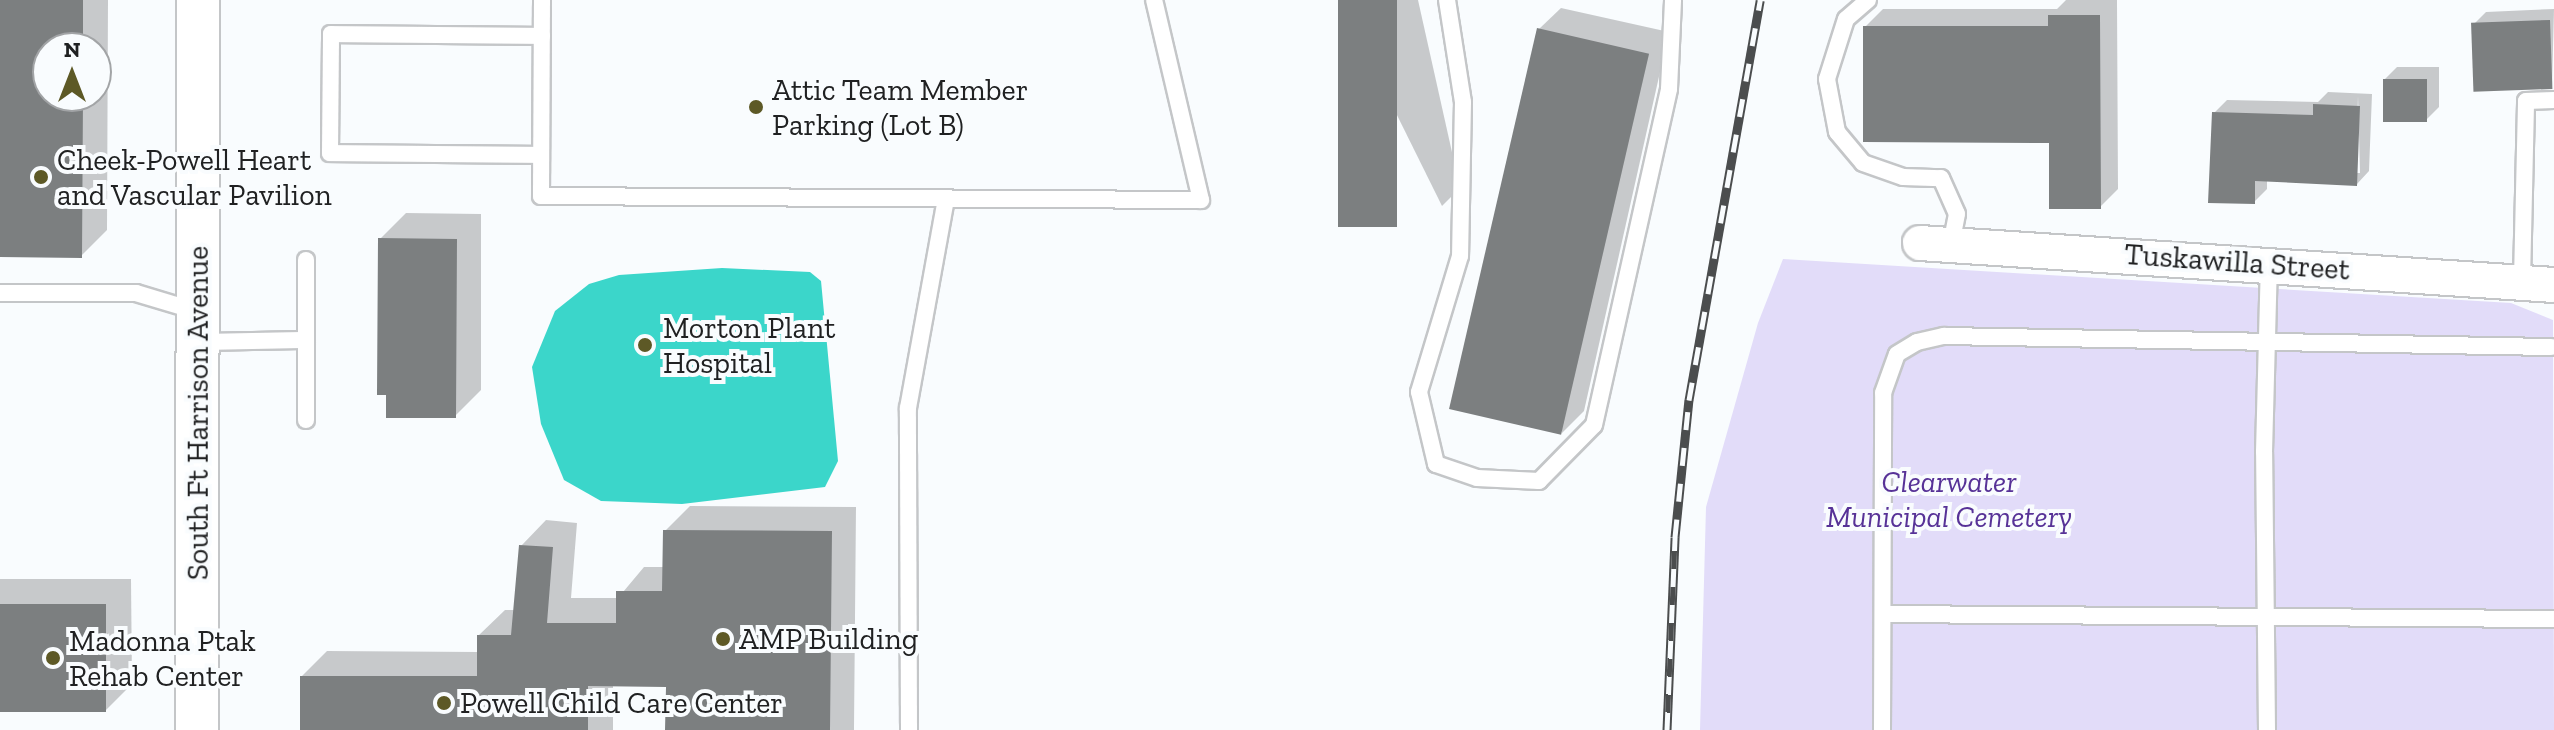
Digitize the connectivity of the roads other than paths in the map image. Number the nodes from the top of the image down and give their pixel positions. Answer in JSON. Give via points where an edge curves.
{"nodes":[{"id":1,"x":198,"y":0,"type":"edge"},
{"id":2,"x":542,"y":0,"type":"edge"},
{"id":3,"x":1154,"y":0,"type":"edge"},
{"id":4,"x":1447,"y":0,"type":"edge"},
{"id":5,"x":1673,"y":0,"type":"edge"},
{"id":6,"x":1868,"y":0,"type":"edge"},
{"id":7,"x":542,"y":36,"type":"junction"},
{"id":8,"x":2554,"y":100,"type":"edge"},
{"id":9,"x":541,"y":155,"type":"junction"},
{"id":10,"x":946,"y":199,"type":"junction"},
{"id":11,"x":1935,"y":243,"type":"joint"},
{"id":12,"x":306,"y":260,"type":"dead end"},
{"id":13,"x":2269,"y":264,"type":"junction"},
{"id":14,"x":2538,"y":283,"type":"edge"},
{"id":15,"x":0,"y":293,"type":"edge"},
{"id":16,"x":198,"y":327,"type":"junction"},
{"id":17,"x":306,"y":340,"type":"junction"},
{"id":18,"x":2266,"y":342,"type":"junction"},
{"id":19,"x":2551,"y":347,"type":"dead end"},
{"id":20,"x":306,"y":420,"type":"dead end"},
{"id":21,"x":1883,"y":614,"type":"junction"},
{"id":22,"x":2266,"y":617,"type":"junction"},
{"id":23,"x":2554,"y":619,"type":"edge"},
{"id":24,"x":197,"y":730,"type":"edge"},
{"id":25,"x":909,"y":730,"type":"edge"},
{"id":26,"x":1882,"y":730,"type":"edge"},
{"id":27,"x":2267,"y":730,"type":"edge"}],
"edges":[{"from":1,"to":16,"type":"street","name":"South Ft Harrison Avenue"},
{"from":2,"to":7,"type":"lane"},
{"from":3,"to":10,"type":"lane","via":[[1201,200]]},
{"from":4,"to":5,"type":"lane","via":[[1463,102],[1460,256],[1419,392],[1436,464],[1477,478],[1539,481],[1594,425],[1669,89]]},
{"from":6,"to":11,"type":"lane","via":[[1846,19],[1827,79],[1837,132],[1863,163],[1903,177],[1941,178],[1957,214]]},
{"from":7,"to":9,"type":"lane"},
{"from":7,"to":9,"type":"lane","via":[[331,34],[330,138],[330,153]]},
{"from":8,"to":14,"type":"lane","via":[[2526,101]]},
{"from":9,"to":10,"type":"lane","via":[[541,196]]},
{"from":10,"to":25,"type":"lane","via":[[908,408]]},
{"from":11,"to":13,"type":"street","name":"Tuskawilla Street"},
{"from":12,"to":17,"type":"lane"},
{"from":13,"to":14,"type":"street","name":"Tuskawilla Street"},
{"from":13,"to":18,"type":"lane"},
{"from":15,"to":16,"type":"lane","via":[[136,293]]},
{"from":16,"to":17,"type":"lane"},
{"from":16,"to":24,"type":"street","name":"South Ft Harrison Avenue"},
{"from":17,"to":20,"type":"lane"},
{"from":18,"to":19,"type":"lane"},
{"from":18,"to":21,"type":"lane","via":[[1944,336],[1917,342],[1897,354],[1883,393]]},
{"from":18,"to":22,"type":"lane"},
{"from":21,"to":22,"type":"lane"},
{"from":21,"to":26,"type":"lane"},
{"from":22,"to":23,"type":"lane"},
{"from":22,"to":27,"type":"lane"}]}
